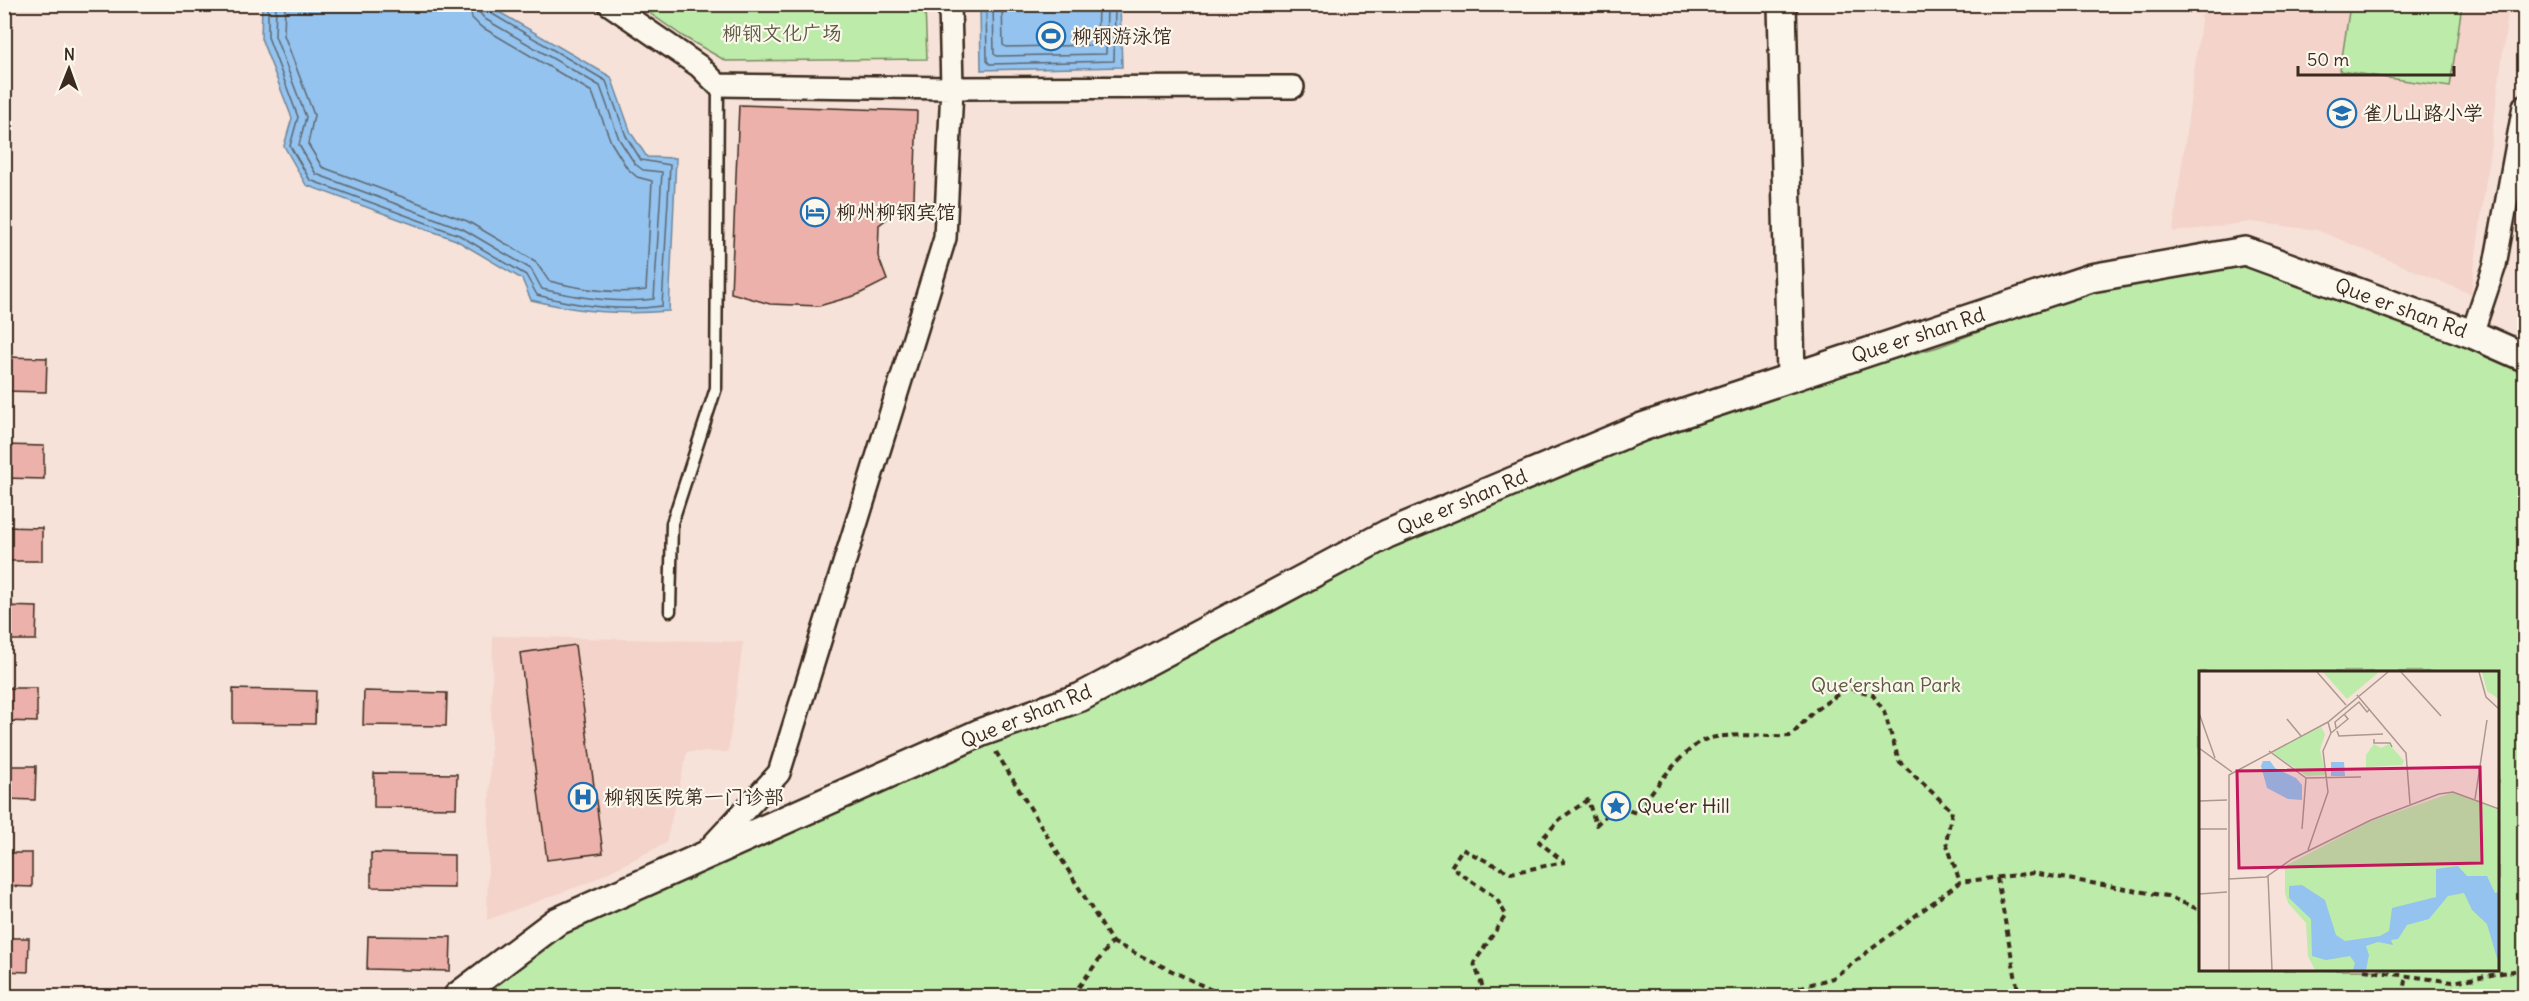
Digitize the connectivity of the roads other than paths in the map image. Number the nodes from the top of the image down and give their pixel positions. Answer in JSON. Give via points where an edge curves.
{"nodes":[{"id":1,"x":609,"y":4,"type":"edge"},
{"id":2,"x":950,"y":4,"type":"edge"},
{"id":3,"x":1782,"y":4,"type":"edge"},
{"id":4,"x":718,"y":86,"type":"junction"},
{"id":5,"x":1293,"y":87,"type":"dead end"},
{"id":6,"x":952,"y":88,"type":"junction"},
{"id":7,"x":2524,"y":106,"type":"edge"},
{"id":8,"x":2472,"y":334,"type":"junction"},
{"id":9,"x":2524,"y":357,"type":"edge"},
{"id":10,"x":1791,"y":376,"type":"junction"},
{"id":11,"x":670,"y":611,"type":"dead end"},
{"id":12,"x":700,"y":857,"type":"junction"},
{"id":13,"x":458,"y":996,"type":"edge"}],
"edges":[{"from":1,"to":4,"type":"street","via":[[699,66]]},
{"from":2,"to":6,"type":"street"},
{"from":3,"to":10,"type":"street"},
{"from":4,"to":6,"type":"street"},
{"from":4,"to":11,"type":"lane","via":[[716,388],[672,524]]},
{"from":5,"to":6,"type":"street"},
{"from":6,"to":12,"type":"street","via":[[945,238],[779,772]]},
{"from":7,"to":8,"type":"street","via":[[2495,265]]},
{"from":8,"to":9,"type":"street","name":"Que er shan Rd"},
{"from":8,"to":10,"type":"street","name":"Que er shan Rd","via":[[2245,250],[2091,278]]},
{"from":10,"to":12,"type":"street","name":"Que er shan Rd","via":[[1642,427],[1387,534],[1081,697],[982,732]]},
{"from":12,"to":13,"type":"street","name":"Que er shan Rd","via":[[556,922]]}]}
